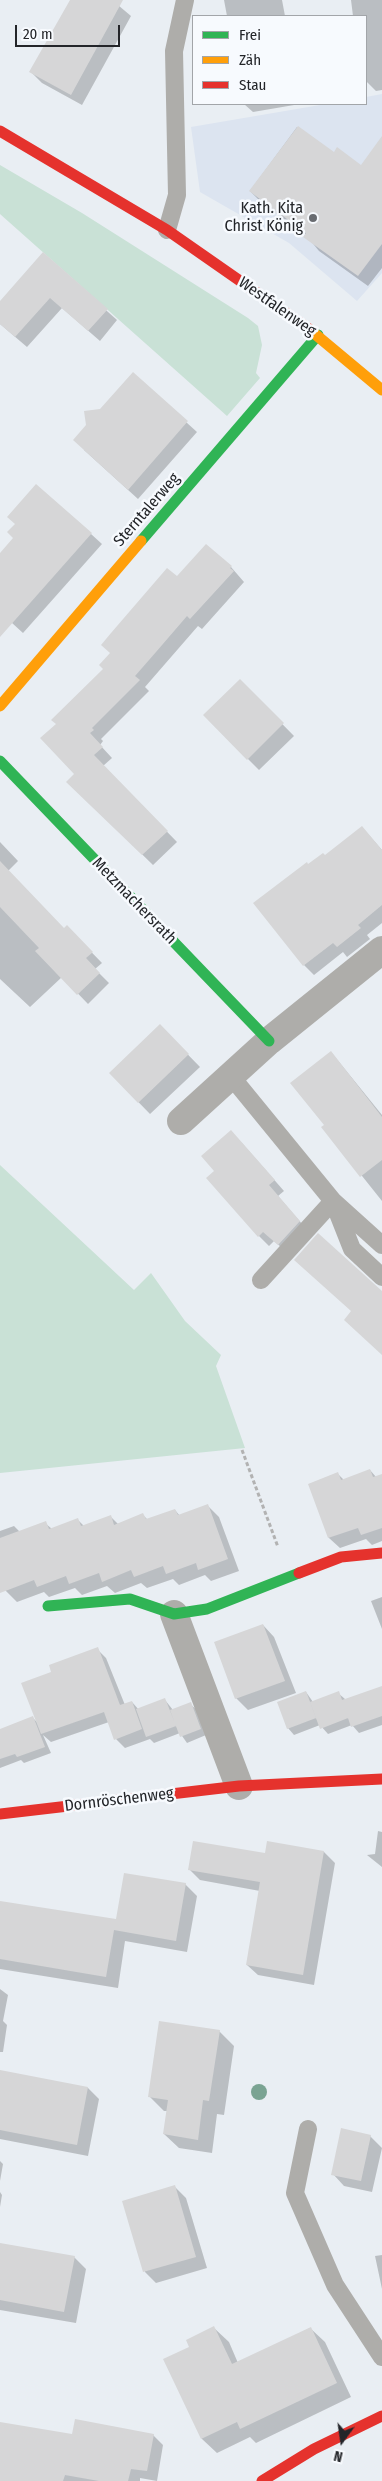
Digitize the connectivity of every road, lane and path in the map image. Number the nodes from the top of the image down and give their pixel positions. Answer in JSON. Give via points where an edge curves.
{"nodes":[{"id":1,"x":186,"y":0,"type":"edge"},
{"id":2,"x":0,"y":130,"type":"edge"},
{"id":3,"x":167,"y":230,"type":"junction"},
{"id":4,"x":318,"y":335,"type":"junction"},
{"id":5,"x":382,"y":390,"type":"edge"},
{"id":6,"x":0,"y":706,"type":"edge"},
{"id":7,"x":0,"y":761,"type":"edge"},
{"id":8,"x":382,"y":950,"type":"edge"},
{"id":9,"x":269,"y":1040,"type":"junction"},
{"id":10,"x":230,"y":1075,"type":"junction"},
{"id":11,"x":181,"y":1121,"type":"dead end"},
{"id":12,"x":333,"y":1201,"type":"junction"},
{"id":13,"x":382,"y":1245,"type":"edge"},
{"id":14,"x":382,"y":1277,"type":"edge"},
{"id":15,"x":262,"y":1280,"type":"dead end"},
{"id":16,"x":242,"y":1450,"type":"dead end"},
{"id":17,"x":382,"y":1553,"type":"edge"},
{"id":18,"x":289,"y":1576,"type":"junction"},
{"id":19,"x":48,"y":1606,"type":"dead end"},
{"id":20,"x":174,"y":1614,"type":"junction"},
{"id":21,"x":382,"y":1779,"type":"edge"},
{"id":22,"x":239,"y":1786,"type":"junction"},
{"id":23,"x":0,"y":1814,"type":"edge"},
{"id":24,"x":308,"y":2129,"type":"dead end"},
{"id":25,"x":382,"y":2358,"type":"edge"},
{"id":26,"x":382,"y":2416,"type":"edge"},
{"id":27,"x":262,"y":2481,"type":"edge"}],
"edges":[{"from":1,"to":3,"type":"lane","via":[[174,51],[177,195]]},
{"from":2,"to":3,"type":"street","name":"Westfalenweg"},
{"from":3,"to":4,"type":"street","name":"Westfalenweg"},
{"from":4,"to":5,"type":"street","name":"Westfalenweg"},
{"from":4,"to":6,"type":"street","name":"Sterntalerweg"},
{"from":7,"to":9,"type":"street","name":"Metzmachersrath"},
{"from":8,"to":9,"type":"street"},
{"from":9,"to":10,"type":"street"},
{"from":10,"to":11,"type":"street"},
{"from":10,"to":12,"type":"lane"},
{"from":12,"to":13,"type":"lane"},
{"from":12,"to":14,"type":"lane","via":[[352,1249]]},
{"from":12,"to":15,"type":"lane"},
{"from":16,"to":18,"type":"path"},
{"from":17,"to":18,"type":"street","via":[[340,1557]]},
{"from":18,"to":20,"type":"street","via":[[207,1609]]},
{"from":19,"to":20,"type":"street","via":[[130,1600]]},
{"from":20,"to":22,"type":"street"},
{"from":21,"to":22,"type":"street","name":"Dornröschenweg"},
{"from":22,"to":23,"type":"street","name":"Dornröschenweg"},
{"from":24,"to":25,"type":"lane","via":[[295,2193],[335,2285]]},
{"from":26,"to":27,"type":"street"}]}
